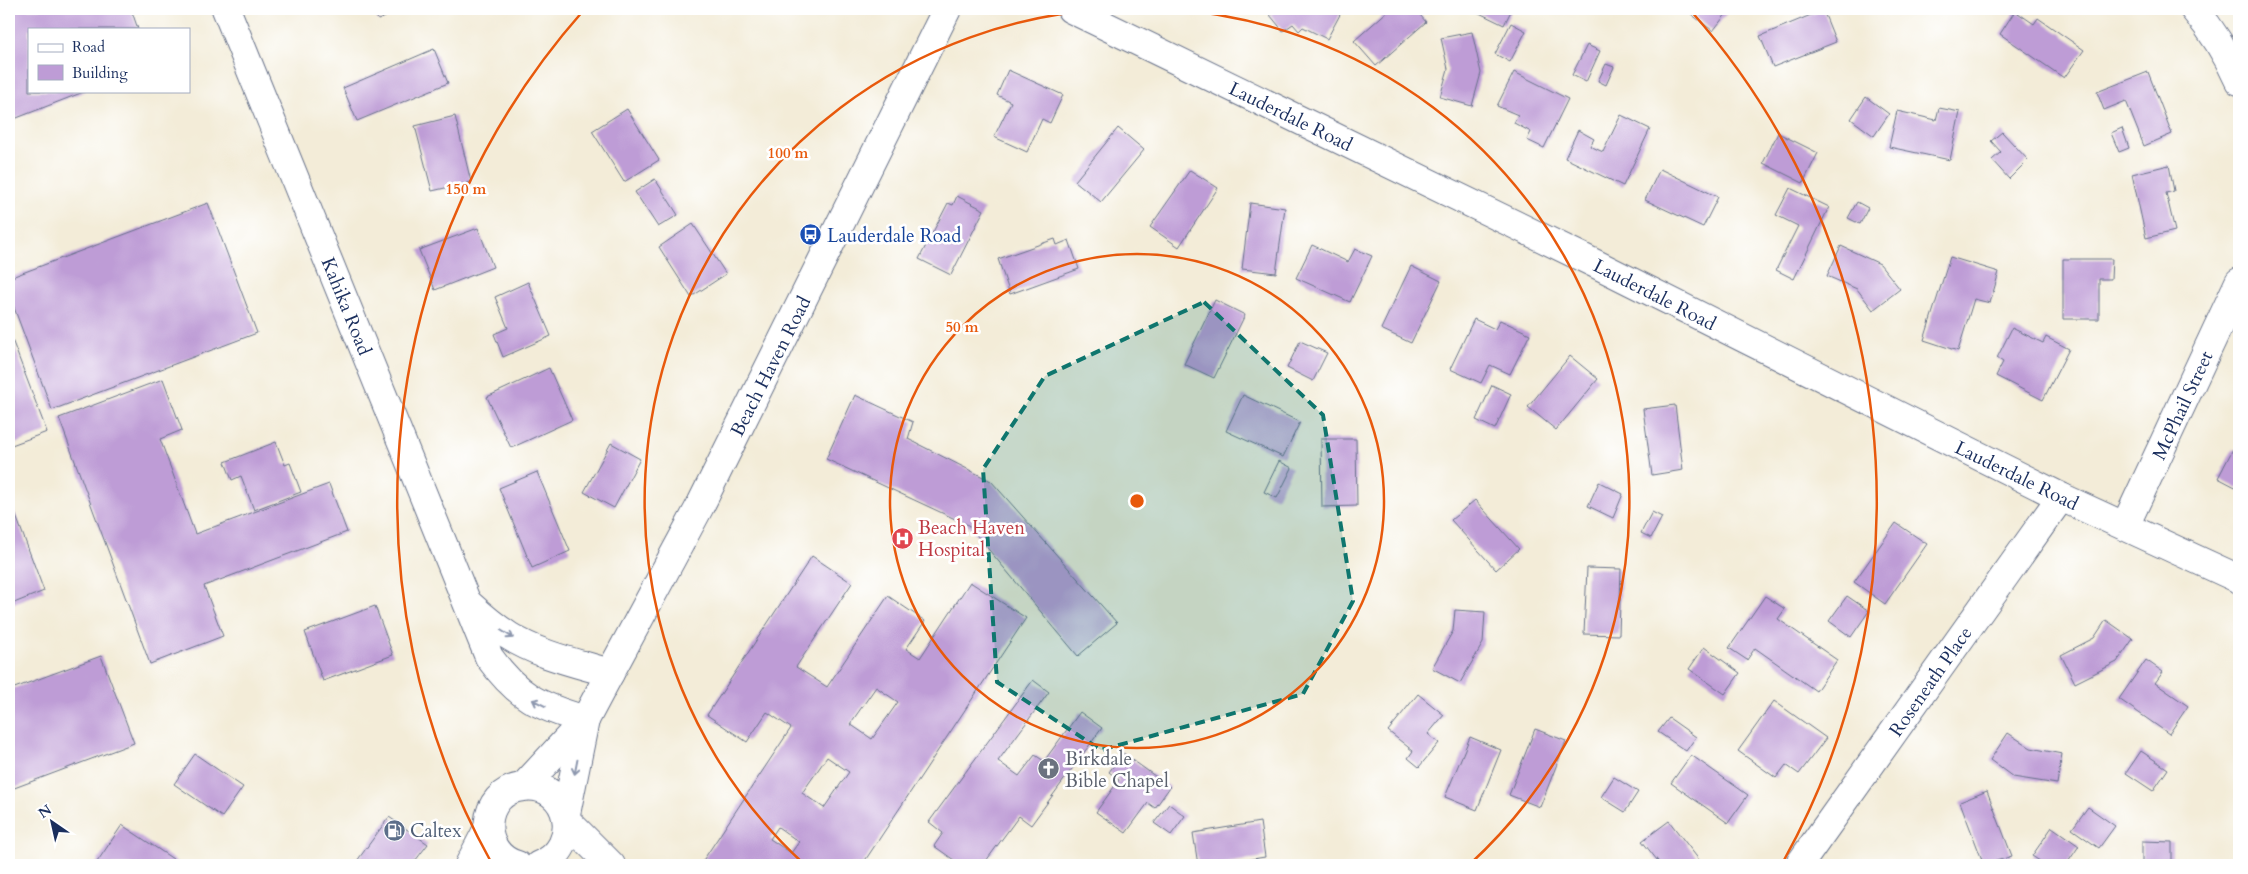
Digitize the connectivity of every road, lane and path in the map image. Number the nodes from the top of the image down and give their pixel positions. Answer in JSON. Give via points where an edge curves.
{"nodes":[{"id":1,"x":226,"y":9,"type":"edge"},
{"id":2,"x":947,"y":9,"type":"edge"},
{"id":3,"x":1071,"y":9,"type":"edge"},
{"id":4,"x":2194,"y":9,"type":"edge"},
{"id":5,"x":2239,"y":81,"type":"edge"},
{"id":6,"x":2239,"y":282,"type":"edge"},
{"id":7,"x":2061,"y":497,"type":"junction"},
{"id":8,"x":2125,"y":526,"type":"junction"},
{"id":9,"x":2239,"y":579,"type":"edge"},
{"id":10,"x":468,"y":604,"type":"junction"},
{"id":11,"x":610,"y":674,"type":"junction"},
{"id":12,"x":585,"y":720,"type":"junction"},
{"id":13,"x":524,"y":786,"type":"junction"},
{"id":14,"x":566,"y":818,"type":"junction"},
{"id":15,"x":487,"y":830,"type":"junction"},
{"id":16,"x":469,"y":865,"type":"edge"},
{"id":17,"x":517,"y":865,"type":"edge"},
{"id":18,"x":539,"y":865,"type":"edge"},
{"id":19,"x":611,"y":865,"type":"edge"},
{"id":20,"x":1799,"y":865,"type":"edge"}],
"edges":[{"from":1,"to":10,"type":"street","name":"Kahika Road"},
{"from":2,"to":11,"type":"street","name":"Beach Haven Road","via":[[700,506]]},
{"from":3,"to":7,"type":"street","name":"Lauderdale Road","via":[[1598,265]]},
{"from":4,"to":5,"type":"street","via":[[2227,54]]},
{"from":6,"to":8,"type":"street","name":"McPhail Street"},
{"from":7,"to":8,"type":"street","name":"Lauderdale Road"},
{"from":7,"to":20,"type":"street","name":"Roseneath Place"},
{"from":8,"to":9,"type":"street","name":"Lauderdale Road"},
{"from":10,"to":11,"type":"street","name":"Kahika Road","one_way":true,"via":[[491,624],[533,648]]},
{"from":12,"to":10,"type":"street","name":"Kahika Road","one_way":true,"via":[[528,698],[506,681],[488,657]]},
{"from":11,"to":12,"type":"street","name":"Beach Haven Road"},
{"from":12,"to":13,"type":"street","name":"Beach Haven Road"},
{"from":12,"to":14,"type":"street","name":"Beach Haven Road","one_way":true},
{"from":13,"to":14,"type":"street","via":[[550,793],[560,802]]},
{"from":13,"to":15,"type":"street","via":[[512,789],[497,801],[488,817]]},
{"from":14,"to":18,"type":"street","name":"Beach Haven Road","via":[[568,831],[560,850]]},
{"from":14,"to":19,"type":"street"},
{"from":15,"to":16,"type":"street"},
{"from":15,"to":17,"type":"street","via":[[494,850]]}]}
